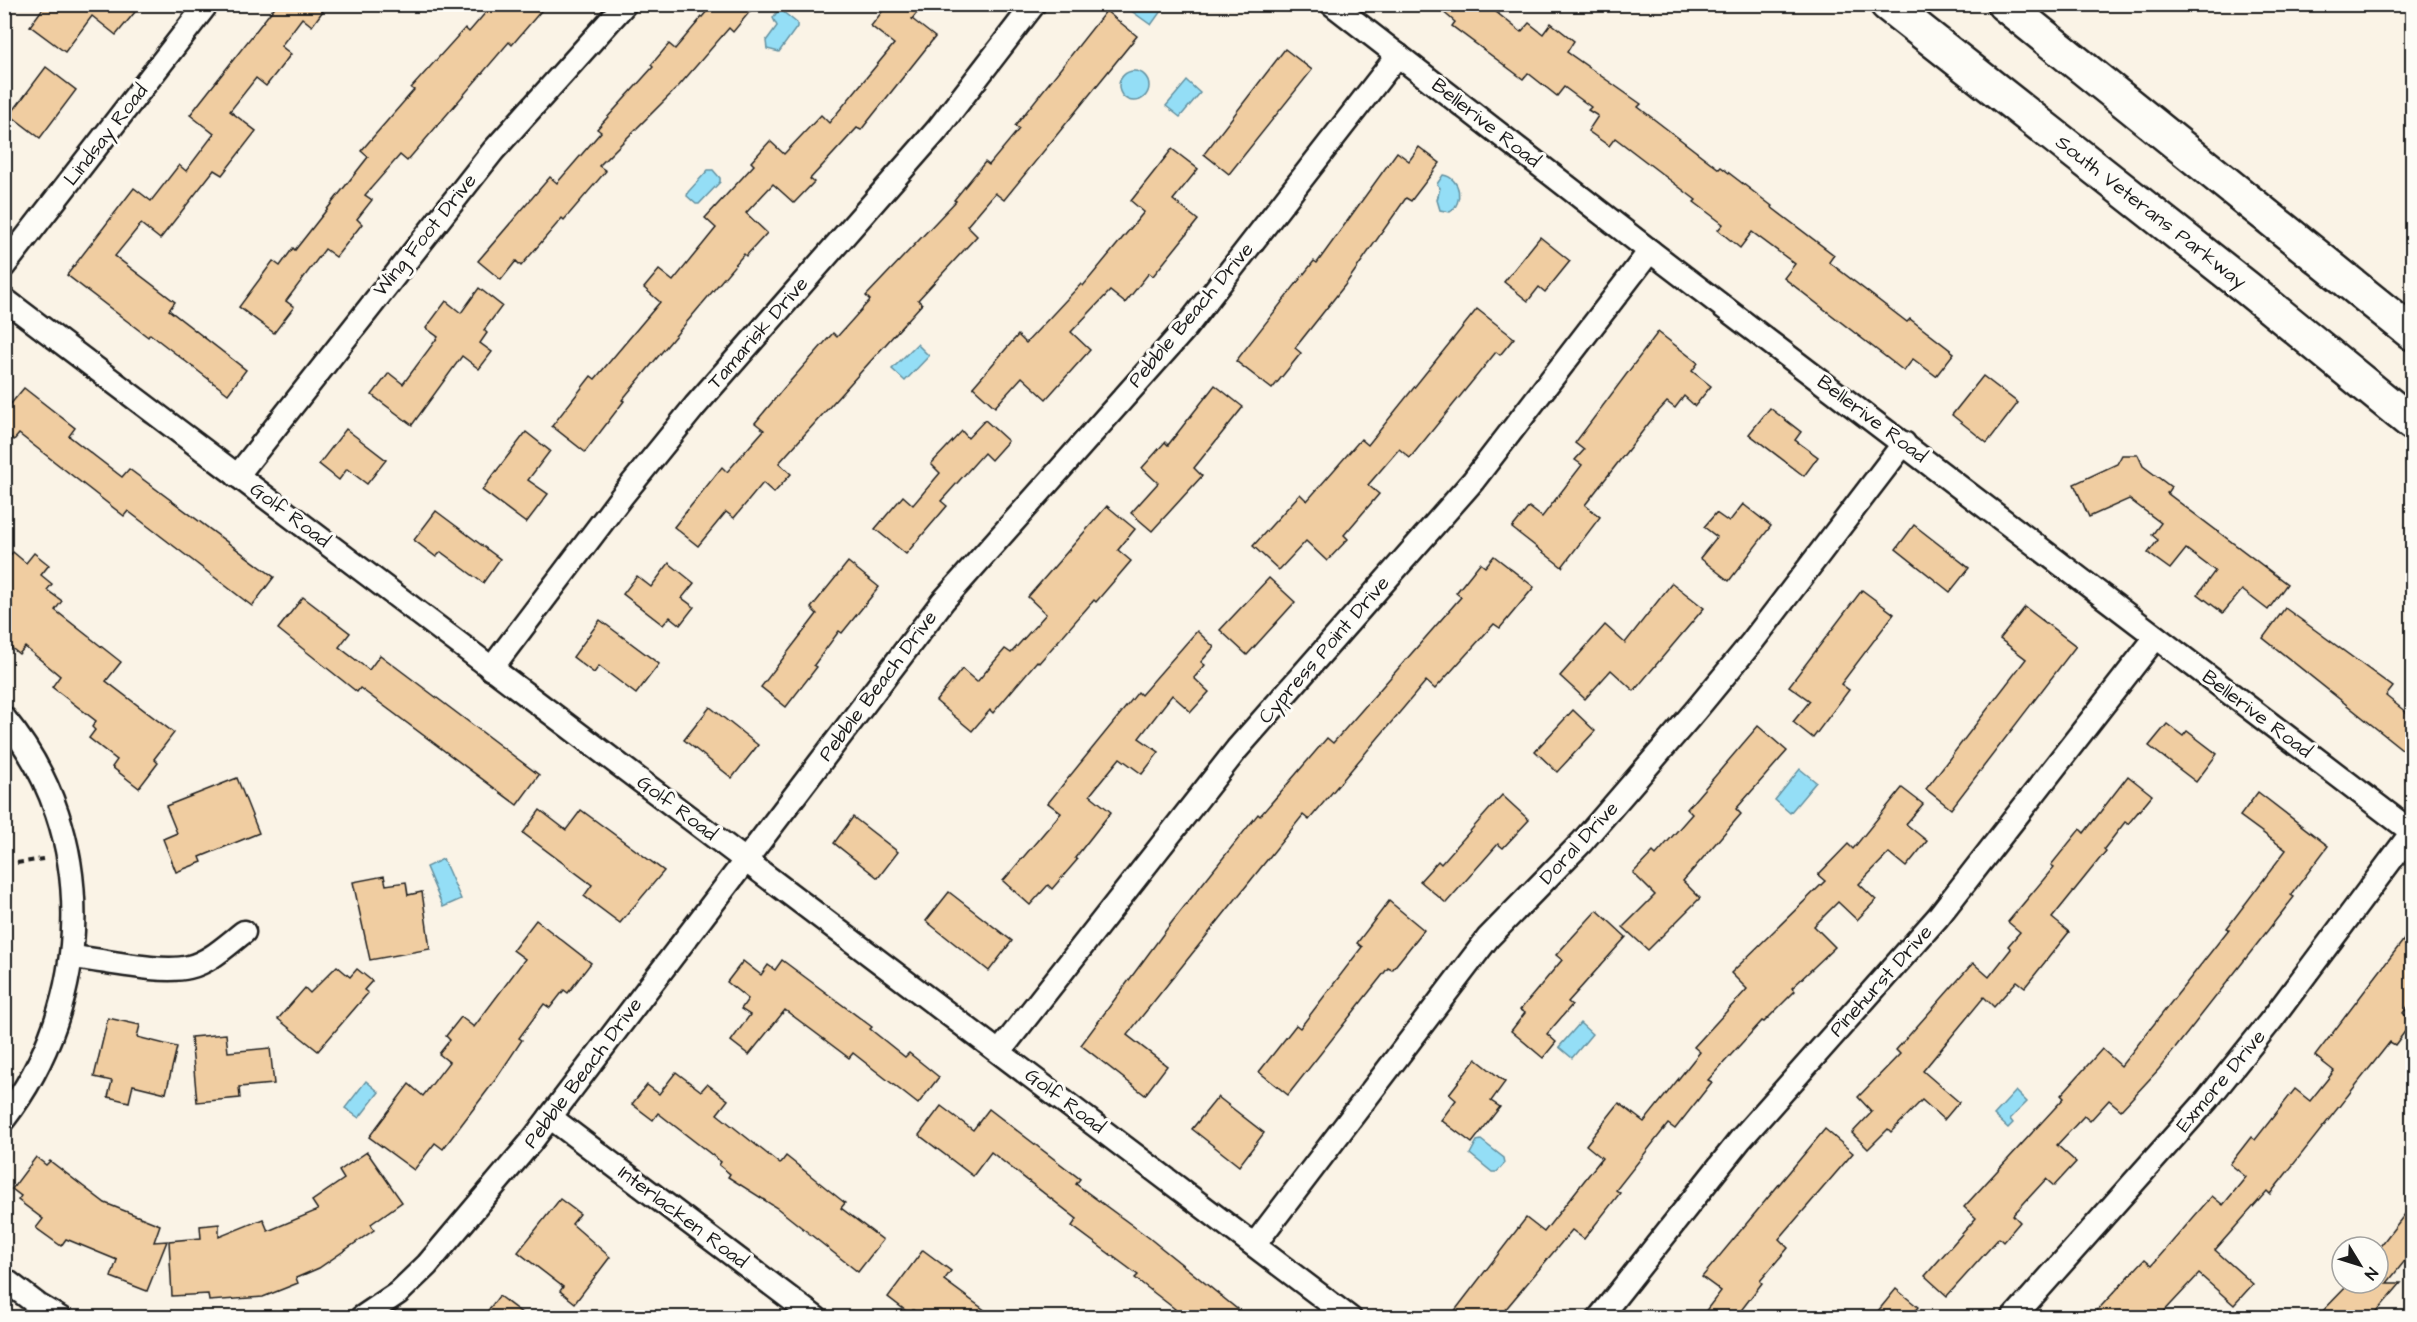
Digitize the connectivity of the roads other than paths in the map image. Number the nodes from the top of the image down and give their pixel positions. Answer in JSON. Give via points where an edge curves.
{"nodes":[{"id":1,"x":207,"y":4,"type":"edge"},
{"id":2,"x":625,"y":4,"type":"edge"},
{"id":3,"x":1034,"y":4,"type":"edge"},
{"id":4,"x":1332,"y":4,"type":"edge"},
{"id":5,"x":1887,"y":4,"type":"edge"},
{"id":6,"x":2004,"y":4,"type":"edge"},
{"id":7,"x":1398,"y":55,"type":"junction"},
{"id":8,"x":1650,"y":251,"type":"junction"},
{"id":9,"x":4,"y":266,"type":"edge"},
{"id":10,"x":4,"y":299,"type":"edge"},
{"id":11,"x":2412,"y":333,"type":"edge"},
{"id":12,"x":2412,"y":423,"type":"edge"},
{"id":13,"x":1904,"y":443,"type":"junction"},
{"id":14,"x":237,"y":476,"type":"junction"},
{"id":15,"x":2156,"y":637,"type":"junction"},
{"id":16,"x":491,"y":669,"type":"junction"},
{"id":17,"x":4,"y":718,"type":"edge"},
{"id":18,"x":2412,"y":832,"type":"edge"},
{"id":19,"x":746,"y":860,"type":"junction"},
{"id":20,"x":244,"y":932,"type":"dead end"},
{"id":21,"x":72,"y":957,"type":"junction"},
{"id":22,"x":1000,"y":1051,"type":"junction"},
{"id":23,"x":550,"y":1117,"type":"junction"},
{"id":24,"x":4,"y":1119,"type":"edge"},
{"id":25,"x":1254,"y":1244,"type":"junction"},
{"id":26,"x":4,"y":1279,"type":"edge"},
{"id":27,"x":807,"y":1315,"type":"edge"},
{"id":28,"x":60,"y":1317,"type":"edge"},
{"id":29,"x":361,"y":1317,"type":"edge"},
{"id":30,"x":1350,"y":1317,"type":"edge"},
{"id":31,"x":1599,"y":1317,"type":"edge"},
{"id":32,"x":2013,"y":1317,"type":"edge"}],
"edges":[{"from":1,"to":9,"type":"street","name":"Lindsay Road"},
{"from":2,"to":14,"type":"street","name":"Wing Foot Drive","via":[[493,151]]},
{"from":3,"to":16,"type":"street","name":"Tamarisk Drive","via":[[937,130],[695,406]]},
{"from":4,"to":7,"type":"street","name":"Bellerive Road"},
{"from":5,"to":12,"type":"highway","name":"South Veterans Parkway"},
{"from":6,"to":11,"type":"highway"},
{"from":7,"to":8,"type":"street","name":"Bellerive Road"},
{"from":7,"to":19,"type":"street","name":"Pebble Beach Drive","via":[[1184,330],[943,602]]},
{"from":8,"to":13,"type":"street","name":"Bellerive Road"},
{"from":8,"to":22,"type":"street","name":"Cypress Point Drive","via":[[1473,481],[1237,749]]},
{"from":10,"to":14,"type":"street","name":"Golf Road"},
{"from":13,"to":15,"type":"street","name":"Bellerive Road"},
{"from":13,"to":25,"type":"street","name":"Doral Drive","via":[[1696,710],[1582,842],[1488,938]]},
{"from":14,"to":16,"type":"street","name":"Golf Road"},
{"from":15,"to":18,"type":"street","name":"Bellerive Road"},
{"from":15,"to":31,"type":"street","name":"Pinehurst Drive","via":[[1946,908],[1740,1140]]},
{"from":16,"to":19,"type":"street","name":"Golf Road"},
{"from":17,"to":21,"type":"street","via":[[34,763],[64,836],[73,896]]},
{"from":18,"to":32,"type":"street","name":"Exmore Drive","via":[[2207,1100]]},
{"from":19,"to":22,"type":"street","name":"Golf Road"},
{"from":19,"to":23,"type":"street","name":"Pebble Beach Drive"},
{"from":20,"to":21,"type":"street","via":[[209,958],[188,967],[165,969]]},
{"from":21,"to":24,"type":"street","via":[[63,1004],[47,1050]]},
{"from":22,"to":25,"type":"street","name":"Golf Road"},
{"from":23,"to":27,"type":"street","name":"Interlacken Road"},
{"from":23,"to":29,"type":"street","name":"Pebble Beach Drive","via":[[427,1265],[398,1293]]},
{"from":25,"to":30,"type":"street","name":"Golf Road"},
{"from":26,"to":28,"type":"street"}]}
